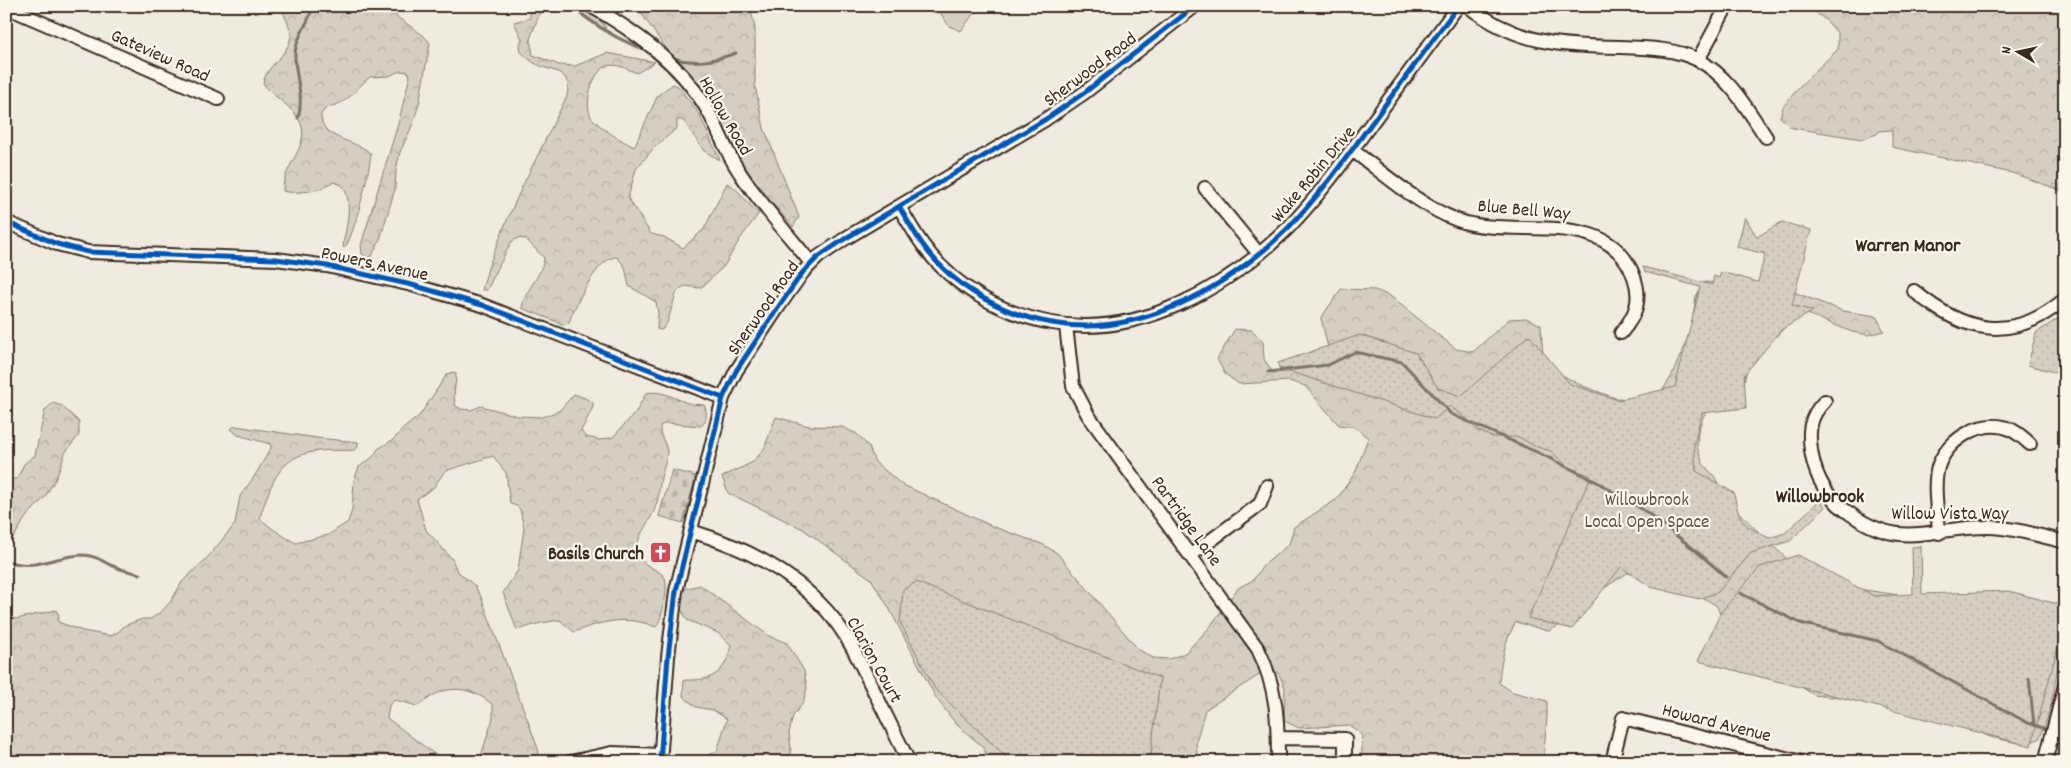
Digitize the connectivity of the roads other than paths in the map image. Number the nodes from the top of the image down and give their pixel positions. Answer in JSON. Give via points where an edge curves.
{"nodes":[{"id":1,"x":591,"y":6,"type":"edge"},
{"id":2,"x":1195,"y":6,"type":"edge"},
{"id":3,"x":1458,"y":6,"type":"edge"},
{"id":4,"x":1468,"y":6,"type":"edge"},
{"id":5,"x":1727,"y":6,"type":"edge"},
{"id":6,"x":6,"y":7,"type":"edge"},
{"id":7,"x":1698,"y":60,"type":"junction"},
{"id":8,"x":218,"y":99,"type":"dead end"},
{"id":9,"x":1766,"y":137,"type":"dead end"},
{"id":10,"x":1352,"y":150,"type":"junction"},
{"id":11,"x":1205,"y":188,"type":"dead end"},
{"id":12,"x":899,"y":207,"type":"junction"},
{"id":13,"x":6,"y":222,"type":"edge"},
{"id":14,"x":1259,"y":254,"type":"junction"},
{"id":15,"x":811,"y":263,"type":"junction"},
{"id":16,"x":1914,"y":291,"type":"dead end"},
{"id":17,"x":2065,"y":299,"type":"edge"},
{"id":18,"x":1066,"y":326,"type":"junction"},
{"id":19,"x":1621,"y":333,"type":"dead end"},
{"id":20,"x":723,"y":398,"type":"junction"},
{"id":21,"x":1825,"y":401,"type":"dead end"},
{"id":22,"x":2030,"y":444,"type":"dead end"},
{"id":23,"x":1267,"y":486,"type":"dead end"},
{"id":24,"x":691,"y":531,"type":"junction"},
{"id":25,"x":1940,"y":533,"type":"junction"},
{"id":26,"x":2065,"y":542,"type":"edge"},
{"id":27,"x":1191,"y":555,"type":"junction"},
{"id":28,"x":2065,"y":685,"type":"edge"},
{"id":29,"x":1278,"y":738,"type":"junction"},
{"id":30,"x":660,"y":758,"type":"edge"},
{"id":31,"x":570,"y":762,"type":"edge"},
{"id":32,"x":909,"y":762,"type":"edge"},
{"id":33,"x":1278,"y":762,"type":"edge"},
{"id":34,"x":1345,"y":762,"type":"edge"},
{"id":35,"x":1612,"y":762,"type":"edge"},
{"id":36,"x":1802,"y":762,"type":"edge"},
{"id":37,"x":2045,"y":762,"type":"edge"}],
"edges":[{"from":1,"to":15,"type":"street","name":"Hollow Road","via":[[645,41],[670,62],[706,108],[740,174]]},
{"from":2,"to":12,"type":"street","name":"Sherwood Road","via":[[1062,108]]},
{"from":3,"to":10,"type":"street","name":"Wake Robin Drive"},
{"from":4,"to":7,"type":"street","via":[[1503,28],[1545,43],[1653,48]]},
{"from":5,"to":7,"type":"street"},
{"from":6,"to":8,"type":"street","name":"Gateview Road"},
{"from":7,"to":9,"type":"street","via":[[1731,86]]},
{"from":10,"to":14,"type":"street","name":"Wake Robin Drive","via":[[1304,211]]},
{"from":10,"to":19,"type":"street","name":"Blue Bell Way","via":[[1424,203],[1458,220],[1494,227],[1584,232],[1610,244],[1629,266],[1638,294],[1633,319]]},
{"from":11,"to":14,"type":"street"},
{"from":12,"to":15,"type":"street","name":"Sherwood Road"},
{"from":12,"to":18,"type":"street","name":"Wake Robin Drive","via":[[923,246],[957,281],[998,307]]},
{"from":13,"to":20,"type":"street","name":"Powers Avenue","via":[[82,251],[276,259],[334,267],[412,284],[482,305]]},
{"from":14,"to":18,"type":"street","name":"Wake Robin Drive","via":[[1200,293],[1148,317],[1103,326]]},
{"from":15,"to":20,"type":"street","name":"Sherwood Road","via":[[766,324]]},
{"from":16,"to":17,"type":"street","via":[[1947,315],[1998,328],[2027,324]]},
{"from":18,"to":27,"type":"street","name":"Partridge Lane","via":[[1069,368],[1079,400]]},
{"from":20,"to":24,"type":"street","name":"Sherwood Road"},
{"from":21,"to":25,"type":"street","name":"Willow Vista Way","via":[[1816,409],[1811,421],[1810,446],[1818,476],[1836,504],[1880,531]]},
{"from":22,"to":25,"type":"street","via":[[2010,429],[2000,427],[1985,426],[1958,439],[1946,452],[1936,479]]},
{"from":23,"to":27,"type":"street","via":[[1260,504]]},
{"from":24,"to":30,"type":"street","name":"Sherwood Road","via":[[674,606]]},
{"from":24,"to":32,"type":"street","name":"Clarion Court","via":[[721,540],[768,563],[789,576],[822,606],[848,641]]},
{"from":25,"to":26,"type":"street","name":"Willow Vista Way","via":[[1990,527]]},
{"from":27,"to":29,"type":"street","name":"Partridge Lane","via":[[1248,633],[1265,663],[1275,696]]},
{"from":28,"to":37,"type":"street"},
{"from":29,"to":33,"type":"street","name":"Partridge Lane"},
{"from":29,"to":34,"type":"street","via":[[1345,739]]},
{"from":30,"to":31,"type":"street","via":[[612,753]]},
{"from":35,"to":36,"type":"street","name":"Howard Avenue","via":[[1623,718]]}]}
